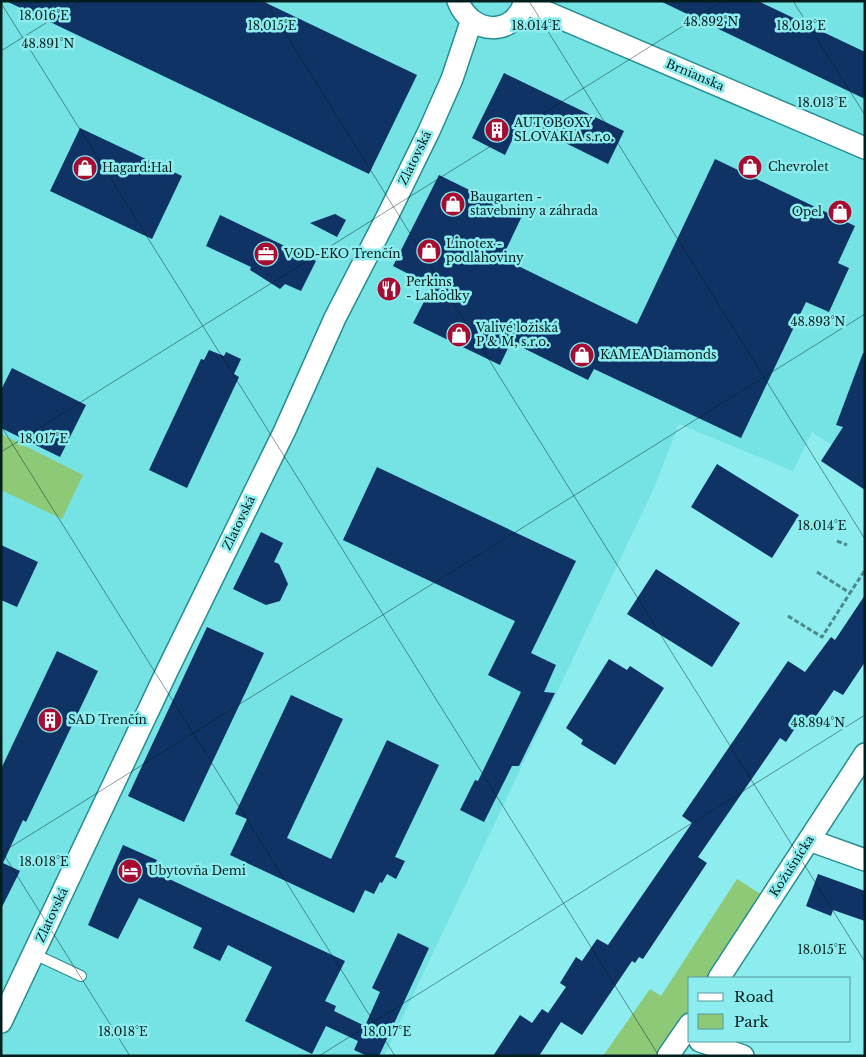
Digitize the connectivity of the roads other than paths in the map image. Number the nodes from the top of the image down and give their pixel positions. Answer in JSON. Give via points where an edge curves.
{"nodes":[{"id":1,"x":458,"y":1,"type":"edge"},
{"id":2,"x":525,"y":2,"type":"edge"},
{"id":3,"x":471,"y":22,"type":"junction"},
{"id":4,"x":865,"y":148,"type":"edge"},
{"id":5,"x":865,"y":754,"type":"edge"},
{"id":6,"x":809,"y":840,"type":"junction"},
{"id":7,"x":865,"y":860,"type":"edge"},
{"id":8,"x":34,"y":954,"type":"junction"},
{"id":9,"x":81,"y":976,"type":"dead end"},
{"id":10,"x":720,"y":977,"type":"edge"},
{"id":11,"x":1,"y":1022,"type":"edge"},
{"id":12,"x":688,"y":1036,"type":"edge"},
{"id":13,"x":709,"y":1042,"type":"edge"},
{"id":14,"x":668,"y":1056,"type":"edge"},
{"id":15,"x":743,"y":1056,"type":"edge"}],
"edges":[{"from":1,"to":3,"type":"street"},
{"from":2,"to":3,"type":"street","via":[[519,15],[509,24],[490,28]]},
{"from":2,"to":4,"type":"street","name":"Brnianska"},
{"from":3,"to":8,"type":"street","name":"Zlatovská","via":[[429,131],[335,318]]},
{"from":5,"to":6,"type":"street","name":"Kožušnícka"},
{"from":6,"to":7,"type":"street"},
{"from":6,"to":10,"type":"street","name":"Kožušnícka"},
{"from":8,"to":9,"type":"lane"},
{"from":8,"to":11,"type":"street","name":"Zlatovská"},
{"from":12,"to":14,"type":"street"},
{"from":13,"to":15,"type":"street"}]}
